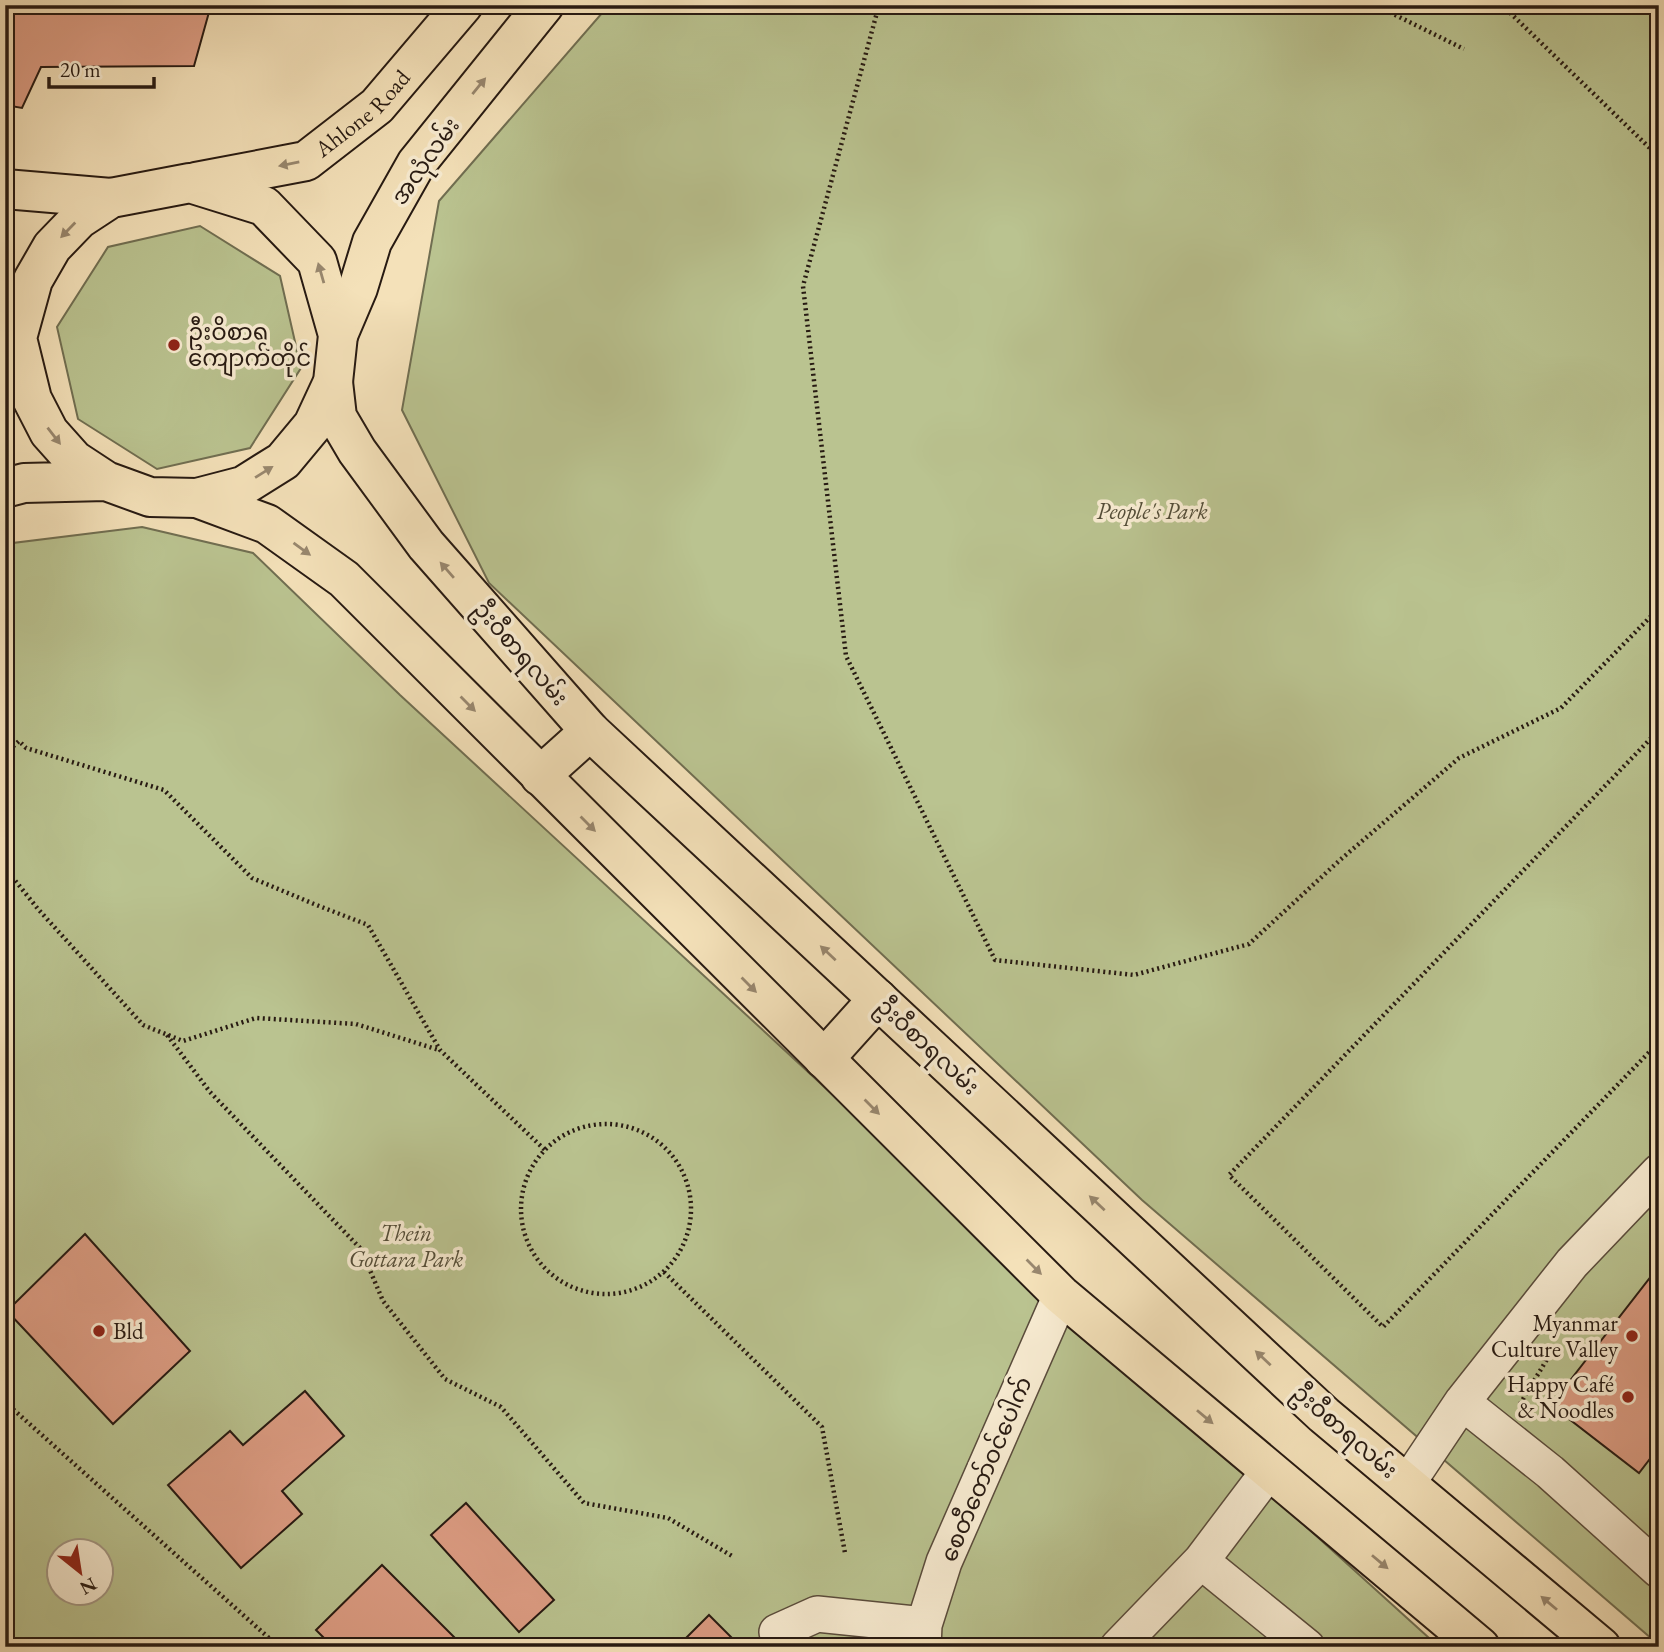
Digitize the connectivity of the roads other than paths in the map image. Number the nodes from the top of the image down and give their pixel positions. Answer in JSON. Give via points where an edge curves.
{"nodes":[{"id":1,"x":463,"y":5,"type":"edge"},
{"id":2,"x":544,"y":5,"type":"edge"},
{"id":3,"x":190,"y":183,"type":"junction"},
{"id":4,"x":5,"y":189,"type":"edge"},
{"id":5,"x":111,"y":198,"type":"junction"},
{"id":6,"x":338,"y":335,"type":"junction"},
{"id":7,"x":12,"y":349,"type":"edge"},
{"id":8,"x":333,"y":382,"type":"junction"},
{"id":9,"x":106,"y":481,"type":"junction"},
{"id":10,"x":5,"y":488,"type":"edge"},
{"id":11,"x":197,"y":498,"type":"junction"},
{"id":12,"x":590,"y":731,"type":"junction"},
{"id":13,"x":540,"y":776,"type":"junction"},
{"id":14,"x":878,"y":999,"type":"junction"},
{"id":15,"x":824,"y":1059,"type":"junction"},
{"id":16,"x":1657,"y":1177,"type":"edge"},
{"id":17,"x":1061,"y":1295,"type":"junction"},
{"id":18,"x":1462,"y":1402,"type":"junction"},
{"id":19,"x":1269,"y":1471,"type":"junction"},
{"id":20,"x":1407,"y":1484,"type":"junction"},
{"id":21,"x":1653,"y":1553,"type":"edge"},
{"id":22,"x":1201,"y":1561,"type":"junction"},
{"id":23,"x":776,"y":1632,"type":"dead end"},
{"id":24,"x":924,"y":1636,"type":"edge"},
{"id":25,"x":1118,"y":1647,"type":"edge"},
{"id":26,"x":1307,"y":1647,"type":"edge"},
{"id":27,"x":1480,"y":1647,"type":"edge"},
{"id":28,"x":1601,"y":1647,"type":"edge"}],
"edges":[{"from":1,"to":3,"type":"main road","name":"Ahlone Road","one_way":true,"via":[[377,106],[306,161]]},
{"from":6,"to":2,"type":"main road","name":"အလုံလမ်း","one_way":true,"via":[[372,242],[416,164]]},
{"from":3,"to":5,"type":"main road","name":"Ahlone Road"},
{"from":6,"to":3,"type":"main road","one_way":true,"via":[[317,261],[264,206]]},
{"from":4,"to":5,"type":"main road"},
{"from":5,"to":7,"type":"main road","one_way":true,"via":[[79,219],[52,247],[33,280]]},
{"from":6,"to":8,"type":"main road"},
{"from":7,"to":9,"type":"main road","one_way":true,"via":[[49,432],[74,460]]},
{"from":11,"to":8,"type":"main road","one_way":true,"via":[[243,486],[283,461],[313,425]]},
{"from":12,"to":8,"type":"main road","name":"ဦးဝီစာရလမ်း","one_way":true,"via":[[426,545],[337,417]]},
{"from":9,"to":10,"type":"main road","via":[[24,483]]},
{"from":9,"to":11,"type":"main road","via":[[150,497]]},
{"from":11,"to":13,"type":"main road","one_way":true,"via":[[267,524],[344,579]]},
{"from":12,"to":13,"type":"main road"},
{"from":14,"to":12,"type":"main road","name":"ဦးဝီစာရလမ်း","one_way":true},
{"from":13,"to":15,"type":"main road","one_way":true},
{"from":14,"to":15,"type":"main road"},
{"from":20,"to":14,"type":"main road","name":"ဦးဝီစာရလမ်း","one_way":true,"via":[[1324,1415]]},
{"from":15,"to":17,"type":"main road","one_way":true},
{"from":16,"to":18,"type":"lane","via":[[1572,1263]]},
{"from":17,"to":19,"type":"main road","one_way":true},
{"from":17,"to":24,"type":"lane","name":"စေတီတော်ဝင်ပေါက်","via":[[944,1562]]},
{"from":18,"to":20,"type":"lane"},
{"from":18,"to":21,"type":"lane"},
{"from":19,"to":22,"type":"lane"},
{"from":19,"to":27,"type":"main road","one_way":true},
{"from":28,"to":20,"type":"main road","name":"ဦးဝီစာရလမ်း","one_way":true},
{"from":22,"to":25,"type":"lane"},
{"from":22,"to":26,"type":"lane"},
{"from":23,"to":24,"type":"lane","via":[[817,1614]]}]}
